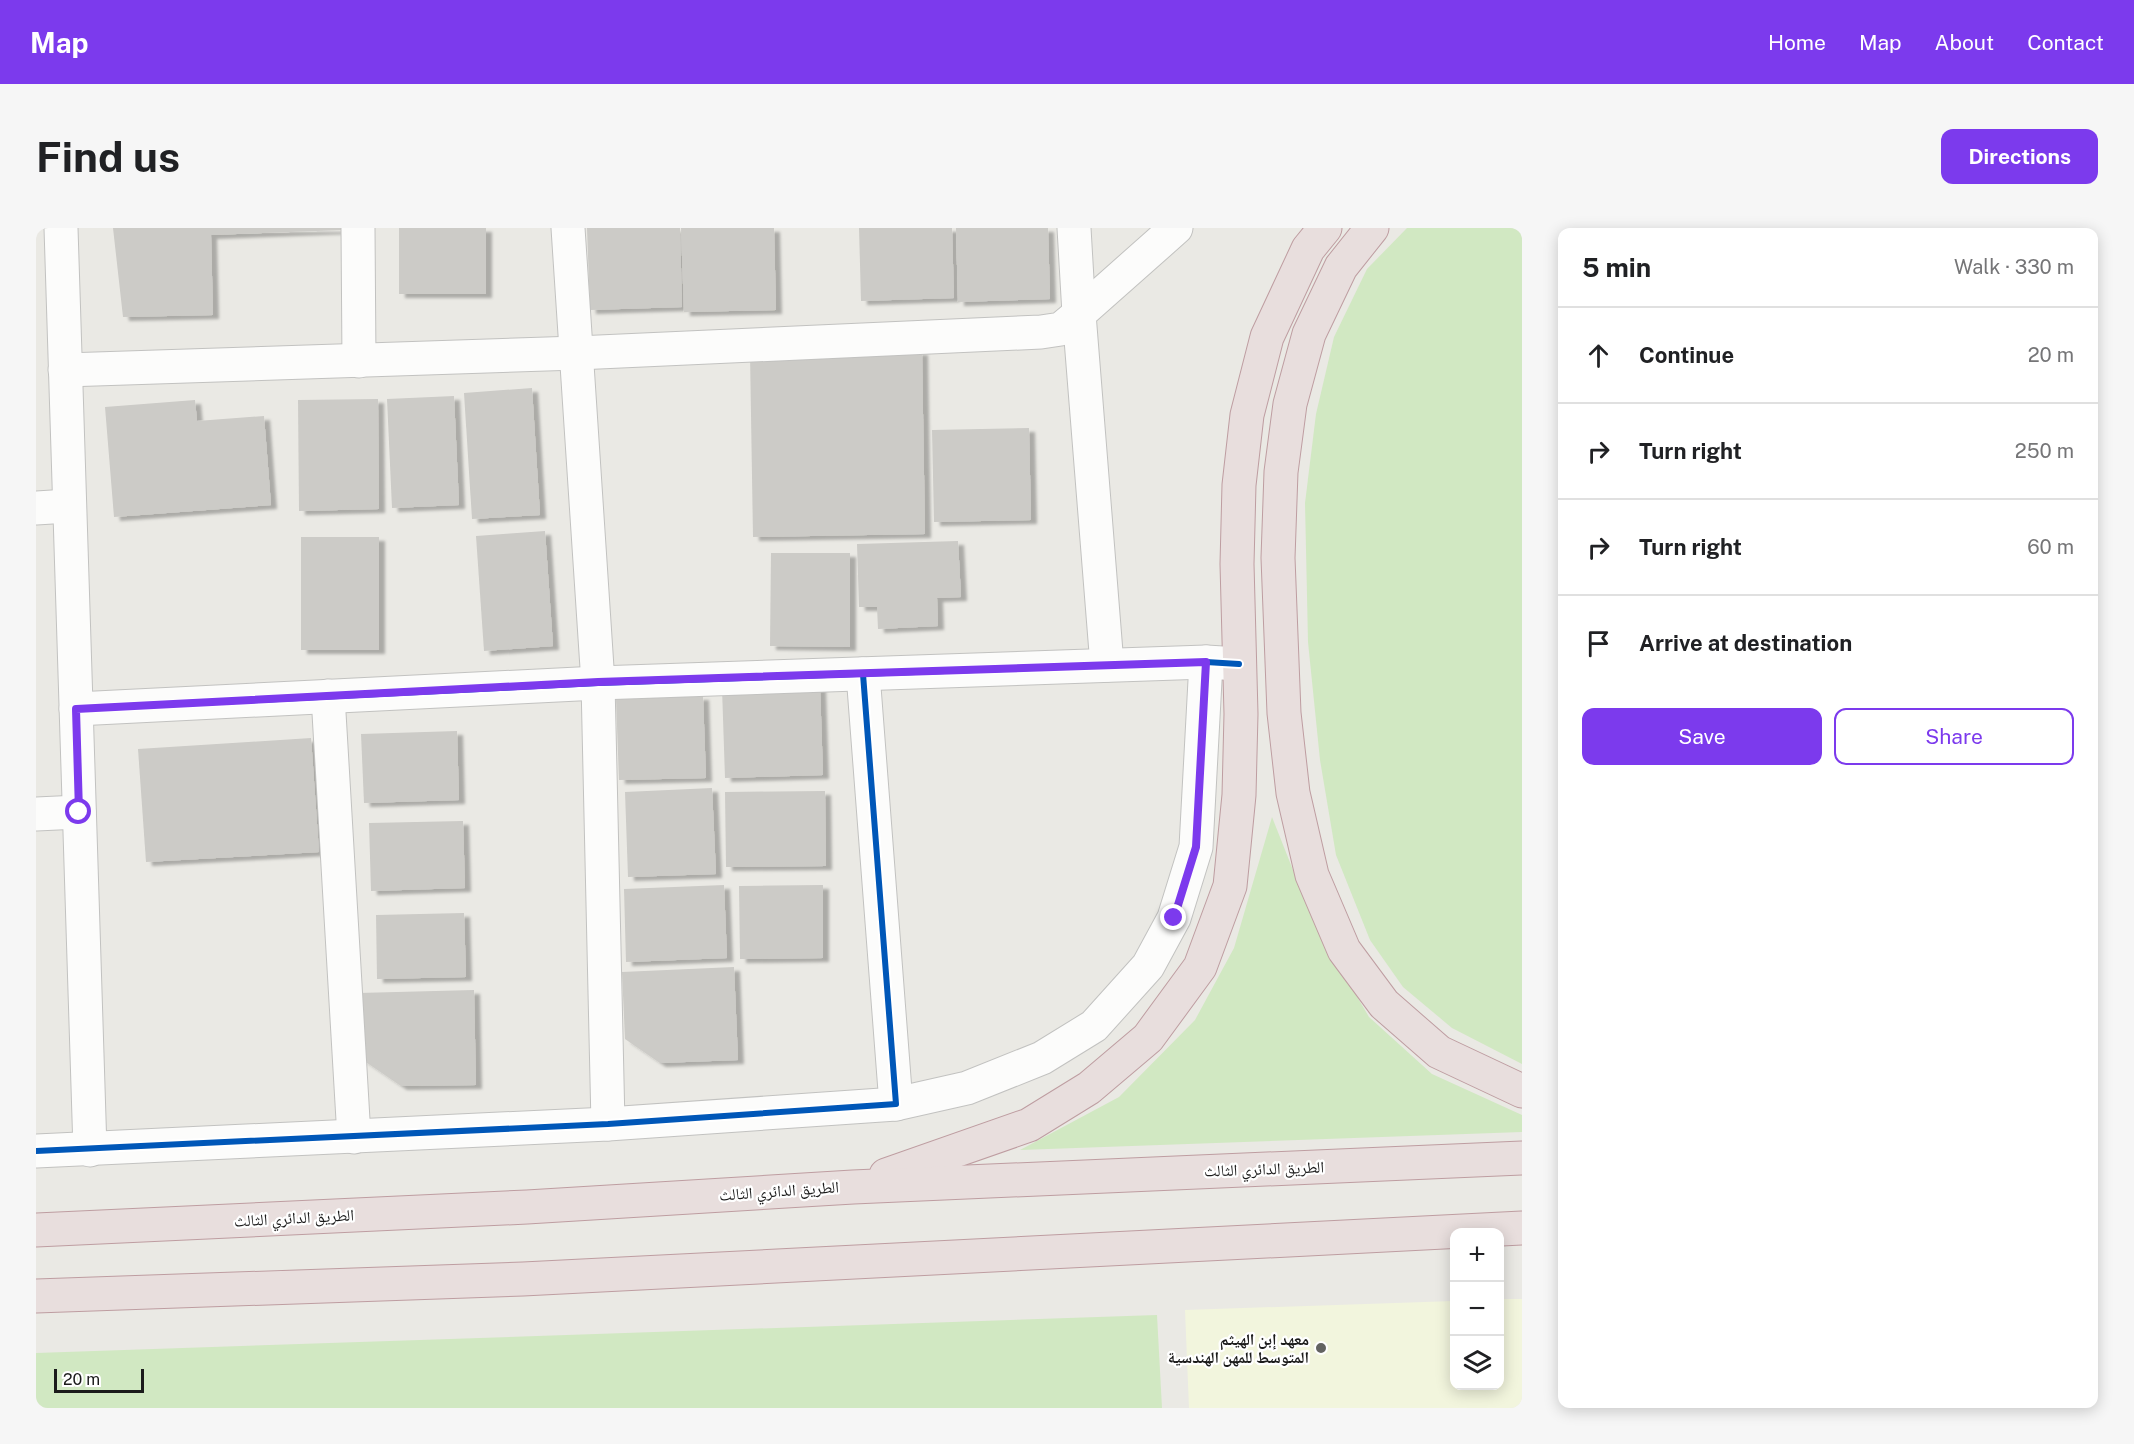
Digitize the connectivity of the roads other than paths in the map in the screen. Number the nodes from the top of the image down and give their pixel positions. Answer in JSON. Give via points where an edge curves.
{"nodes":[{"id":1,"x":61,"y":228,"type":"edge"},
{"id":2,"x":358,"y":228,"type":"edge"},
{"id":3,"x":568,"y":228,"type":"edge"},
{"id":4,"x":1074,"y":228,"type":"edge"},
{"id":5,"x":1176,"y":228,"type":"edge"},
{"id":6,"x":1325,"y":228,"type":"edge"},
{"id":7,"x":1372,"y":228,"type":"edge"},
{"id":8,"x":1079,"y":314,"type":"junction"},
{"id":9,"x":577,"y":353,"type":"junction"},
{"id":10,"x":359,"y":361,"type":"junction"},
{"id":11,"x":65,"y":370,"type":"junction"},
{"id":12,"x":68,"y":506,"type":"junction"},
{"id":13,"x":36,"y":508,"type":"edge"},
{"id":14,"x":1206,"y":662,"type":"junction"},
{"id":15,"x":1239,"y":664,"type":"junction"},
{"id":16,"x":1107,"y":665,"type":"junction"},
{"id":17,"x":864,"y":674,"type":"junction"},
{"id":18,"x":598,"y":682,"type":"junction"},
{"id":19,"x":328,"y":696,"type":"junction"},
{"id":20,"x":76,"y":709,"type":"junction"},
{"id":21,"x":79,"y":812,"type":"junction"},
{"id":22,"x":36,"y":814,"type":"edge"},
{"id":23,"x":1522,"y":1090,"type":"edge"},
{"id":24,"x":896,"y":1104,"type":"junction"},
{"id":25,"x":608,"y":1124,"type":"junction"},
{"id":26,"x":354,"y":1137,"type":"junction"},
{"id":27,"x":90,"y":1150,"type":"junction"},
{"id":28,"x":36,"y":1151,"type":"edge"},
{"id":29,"x":1522,"y":1158,"type":"edge"},
{"id":30,"x":853,"y":1187,"type":"junction"},
{"id":31,"x":1522,"y":1228,"type":"edge"},
{"id":32,"x":36,"y":1230,"type":"edge"},
{"id":33,"x":36,"y":1296,"type":"edge"}],
"edges":[{"from":1,"to":11,"type":"street"},
{"from":2,"to":10,"type":"street"},
{"from":3,"to":9,"type":"street"},
{"from":4,"to":8,"type":"street"},
{"from":5,"to":8,"type":"street"},
{"from":6,"to":15,"type":"highway","via":[[1308,249],[1267,337],[1247,415],[1239,485]]},
{"from":7,"to":23,"type":"highway","via":[[1341,267],[1309,334],[1290,404],[1281,472],[1278,558],[1284,713],[1293,793],[1312,875],[1344,950],[1384,1004],[1439,1052]]},
{"from":8,"to":9,"type":"street","via":[[1061,329],[1041,332]]},
{"from":8,"to":16,"type":"street"},
{"from":9,"to":10,"type":"street"},
{"from":9,"to":18,"type":"street"},
{"from":10,"to":11,"type":"street"},
{"from":11,"to":12,"type":"street"},
{"from":12,"to":13,"type":"street"},
{"from":12,"to":20,"type":"street"},
{"from":14,"to":15,"type":"street"},
{"from":14,"to":16,"type":"street"},
{"from":14,"to":24,"type":"street","via":[[1196,847],[1174,918],[1148,966],[1094,1026],[1042,1058],[967,1088]]},
{"from":15,"to":30,"type":"highway","via":[[1239,795],[1230,886],[1200,967],[1148,1038],[1089,1088],[1029,1125]]},
{"from":16,"to":17,"type":"street"},
{"from":17,"to":18,"type":"street"},
{"from":17,"to":24,"type":"street"},
{"from":18,"to":19,"type":"street"},
{"from":18,"to":25,"type":"street"},
{"from":19,"to":20,"type":"street"},
{"from":19,"to":26,"type":"street"},
{"from":20,"to":21,"type":"street"},
{"from":21,"to":22,"type":"street"},
{"from":21,"to":27,"type":"street"},
{"from":24,"to":25,"type":"street"},
{"from":25,"to":26,"type":"street"},
{"from":26,"to":27,"type":"street"},
{"from":27,"to":28,"type":"street"},
{"from":29,"to":30,"type":"highway","name":"الطريق الدائري الثالث"},
{"from":30,"to":32,"type":"highway","name":"الطريق الدائري الثالث","via":[[527,1208]]},
{"from":31,"to":33,"type":"highway","via":[[523,1279]]}]}
